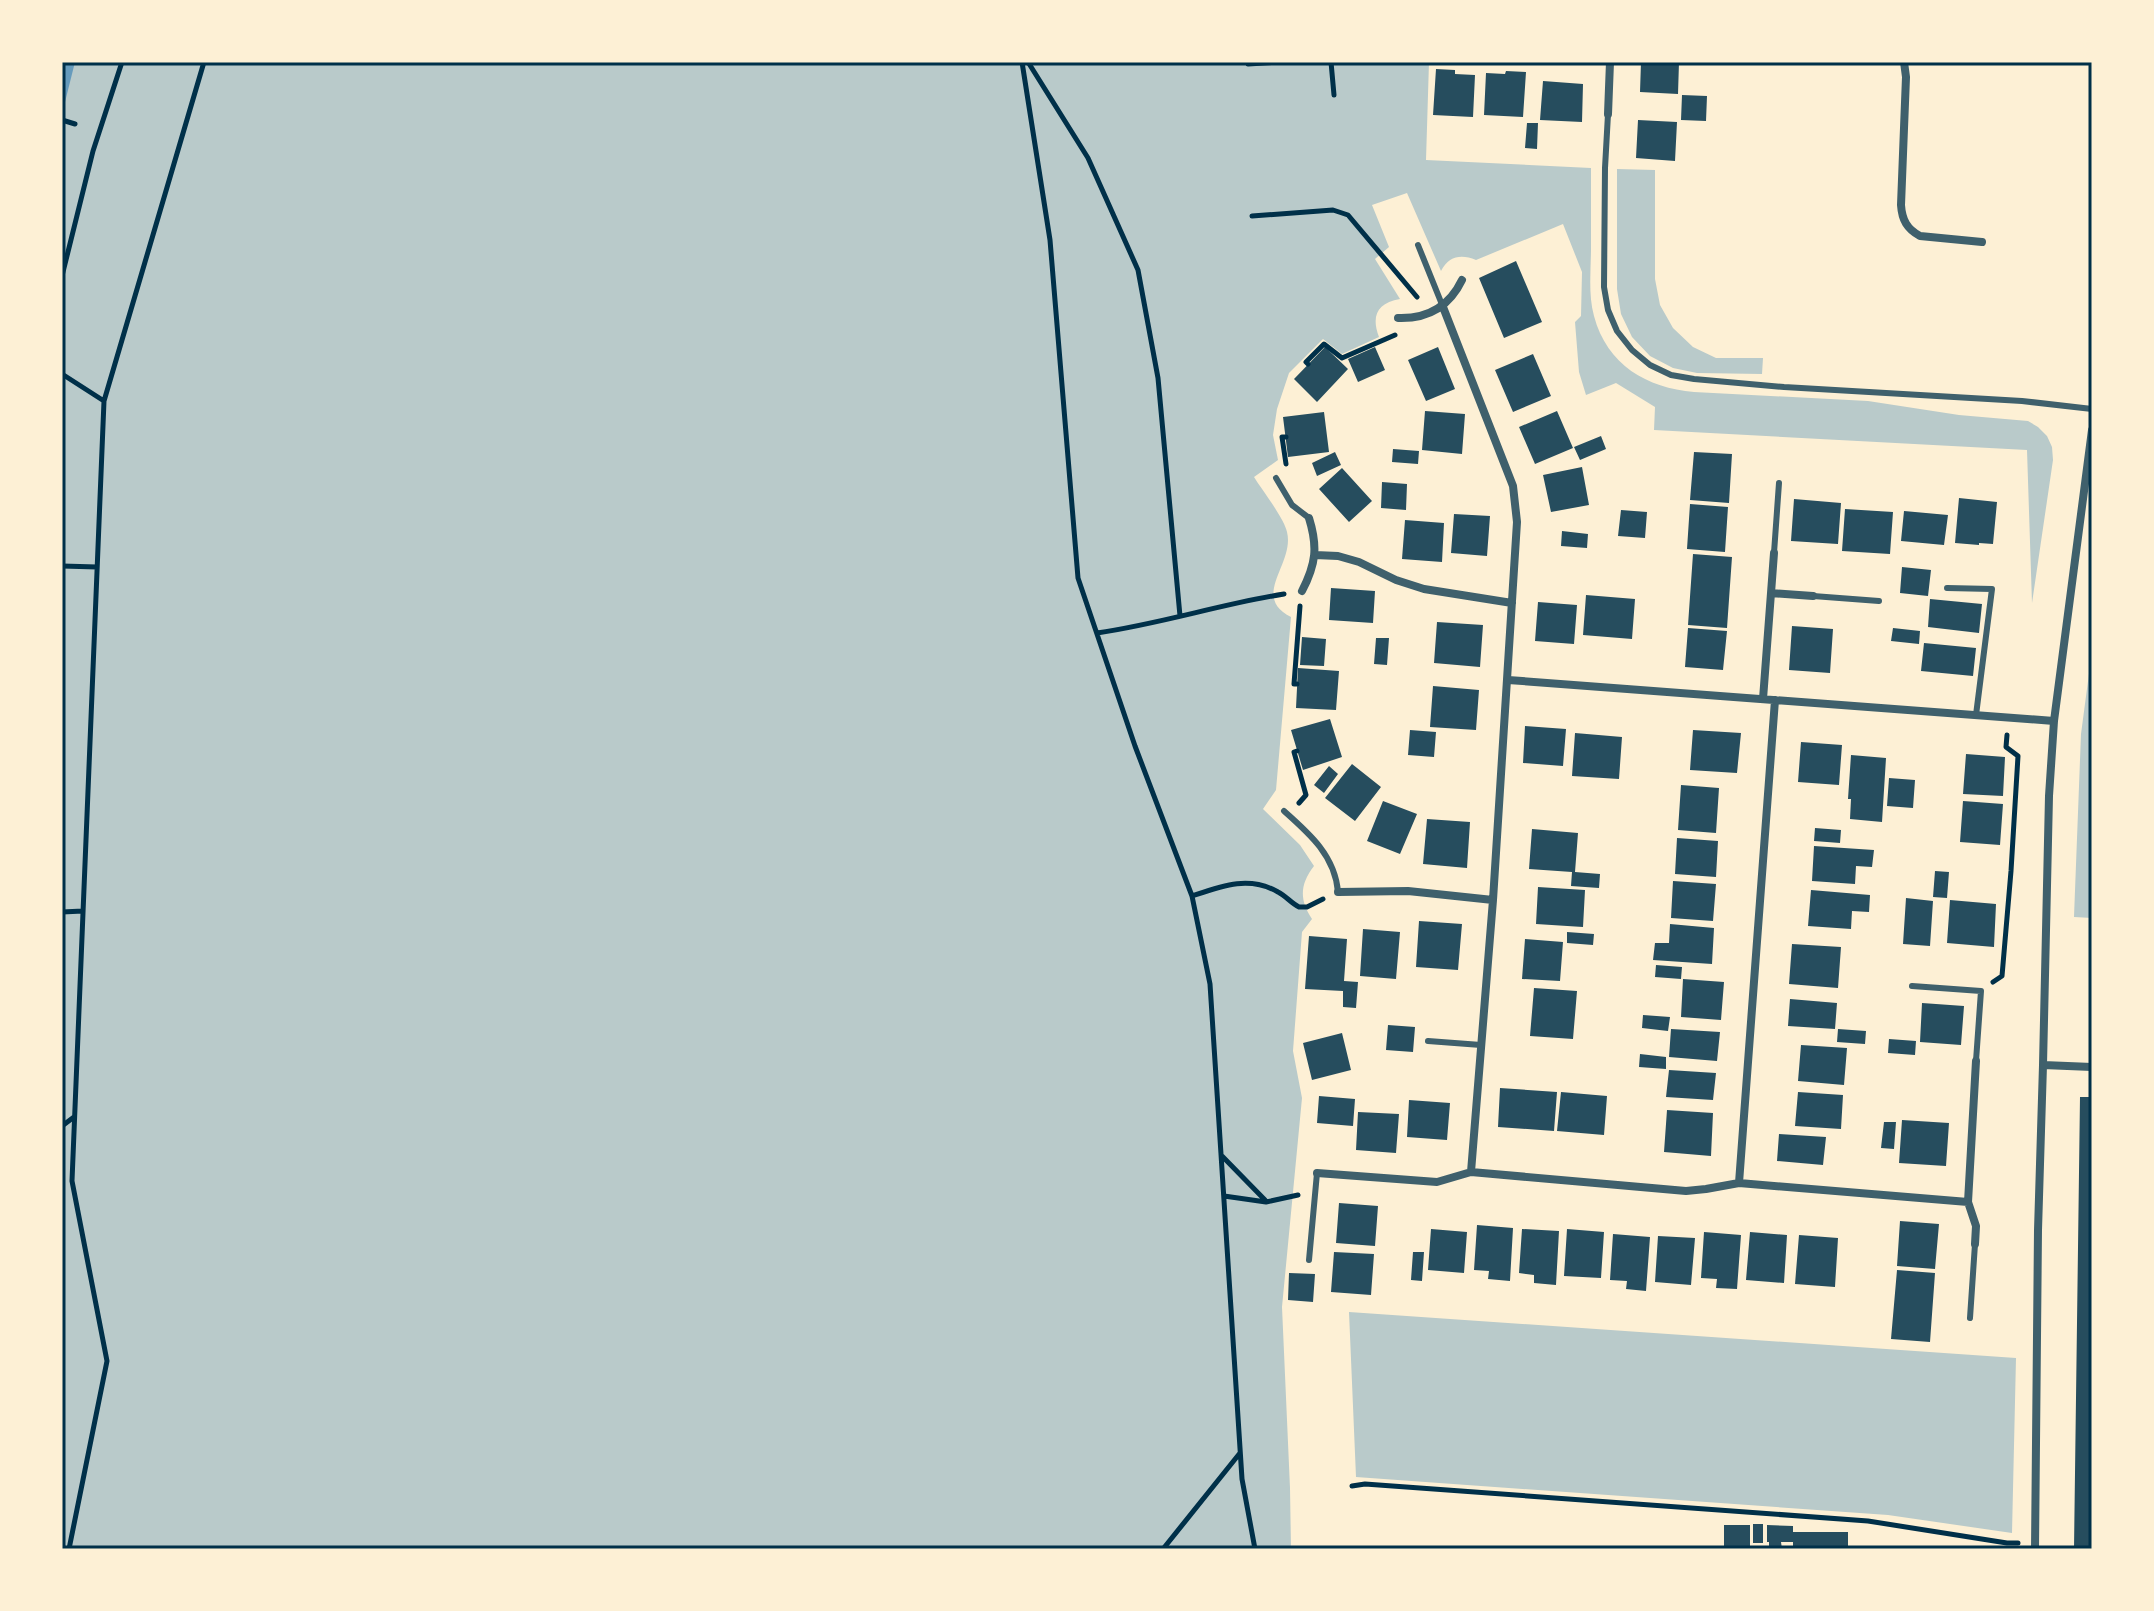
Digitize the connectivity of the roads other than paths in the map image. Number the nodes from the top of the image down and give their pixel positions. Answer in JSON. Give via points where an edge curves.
{"nodes":[{"id":1,"x":1610,"y":62,"type":"edge"},
{"id":2,"x":1904,"y":62,"type":"edge"},
{"id":3,"x":1608,"y":114,"type":"joint"},
{"id":4,"x":1982,"y":242,"type":"dead end"},
{"id":5,"x":1418,"y":245,"type":"dead end"},
{"id":6,"x":1462,"y":280,"type":"dead end"},
{"id":7,"x":1443,"y":307,"type":"junction"},
{"id":8,"x":1398,"y":318,"type":"dead end"},
{"id":9,"x":2092,"y":409,"type":"edge"},
{"id":10,"x":2092,"y":430,"type":"edge"},
{"id":11,"x":1276,"y":478,"type":"dead end"},
{"id":12,"x":1779,"y":483,"type":"dead end"},
{"id":13,"x":1309,"y":518,"type":"joint"},
{"id":14,"x":1774,"y":553,"type":"joint"},
{"id":15,"x":1315,"y":555,"type":"junction"},
{"id":16,"x":1947,"y":588,"type":"dead end"},
{"id":17,"x":1302,"y":591,"type":"road end"},
{"id":18,"x":1771,"y":593,"type":"junction"},
{"id":19,"x":1813,"y":596,"type":"joint"},
{"id":20,"x":1879,"y":601,"type":"dead end"},
{"id":21,"x":1512,"y":603,"type":"junction"},
{"id":22,"x":1508,"y":680,"type":"junction"},
{"id":23,"x":1763,"y":699,"type":"junction"},
{"id":24,"x":1775,"y":700,"type":"junction"},
{"id":25,"x":1976,"y":715,"type":"junction"},
{"id":26,"x":2054,"y":721,"type":"junction"},
{"id":27,"x":1287,"y":813,"type":"road end"},
{"id":28,"x":1338,"y":892,"type":"joint"},
{"id":29,"x":1493,"y":900,"type":"junction"},
{"id":30,"x":1912,"y":986,"type":"dead end"},
{"id":31,"x":1428,"y":1041,"type":"dead end"},
{"id":32,"x":1481,"y":1045,"type":"junction"},
{"id":33,"x":1976,"y":1061,"type":"joint"},
{"id":34,"x":2043,"y":1065,"type":"junction"},
{"id":35,"x":2092,"y":1067,"type":"edge"},
{"id":36,"x":1471,"y":1172,"type":"junction"},
{"id":37,"x":1317,"y":1173,"type":"joint"},
{"id":38,"x":1739,"y":1183,"type":"junction"},
{"id":39,"x":1968,"y":1202,"type":"junction"},
{"id":40,"x":1975,"y":1244,"type":"joint"},
{"id":41,"x":1309,"y":1260,"type":"dead end"},
{"id":42,"x":1970,"y":1318,"type":"dead end"},
{"id":43,"x":2035,"y":1546,"type":"edge"}],
"edges":[{"from":1,"to":3,"type":"street"},
{"from":2,"to":4,"type":"street","via":[[1905,224],[1920,236]]},
{"from":3,"to":9,"type":"lane","via":[[1604,287],[1617,331],[1650,365],[1694,379]]},
{"from":5,"to":7,"type":"lane"},
{"from":6,"to":7,"type":"street"},
{"from":7,"to":8,"type":"street","via":[[1418,318]]},
{"from":7,"to":21,"type":"street","via":[[1513,486],[1517,522]]},
{"from":10,"to":26,"type":"street"},
{"from":11,"to":13,"type":"lane","via":[[1292,505]]},
{"from":12,"to":14,"type":"lane"},
{"from":13,"to":15,"type":"street"},
{"from":14,"to":18,"type":"street"},
{"from":15,"to":17,"type":"street"},
{"from":15,"to":21,"type":"street","via":[[1359,562],[1424,589]]},
{"from":16,"to":25,"type":"lane","via":[[1992,589]]},
{"from":18,"to":19,"type":"street"},
{"from":18,"to":23,"type":"street"},
{"from":19,"to":20,"type":"lane"},
{"from":21,"to":22,"type":"street"},
{"from":22,"to":23,"type":"street"},
{"from":22,"to":29,"type":"street"},
{"from":23,"to":24,"type":"street"},
{"from":24,"to":25,"type":"street"},
{"from":24,"to":38,"type":"street"},
{"from":25,"to":26,"type":"street"},
{"from":26,"to":34,"type":"street"},
{"from":27,"to":28,"type":"lane","via":[[1329,860]]},
{"from":28,"to":29,"type":"street","via":[[1408,891]]},
{"from":29,"to":32,"type":"street"},
{"from":30,"to":33,"type":"lane","via":[[1981,991]]},
{"from":31,"to":32,"type":"lane"},
{"from":32,"to":36,"type":"street"},
{"from":33,"to":39,"type":"street"},
{"from":34,"to":35,"type":"street"},
{"from":34,"to":43,"type":"street"},
{"from":36,"to":37,"type":"street","via":[[1437,1182]]},
{"from":36,"to":38,"type":"street","via":[[1686,1191]]},
{"from":37,"to":41,"type":"lane"},
{"from":38,"to":39,"type":"street"},
{"from":39,"to":40,"type":"street"},
{"from":40,"to":42,"type":"lane"}]}
